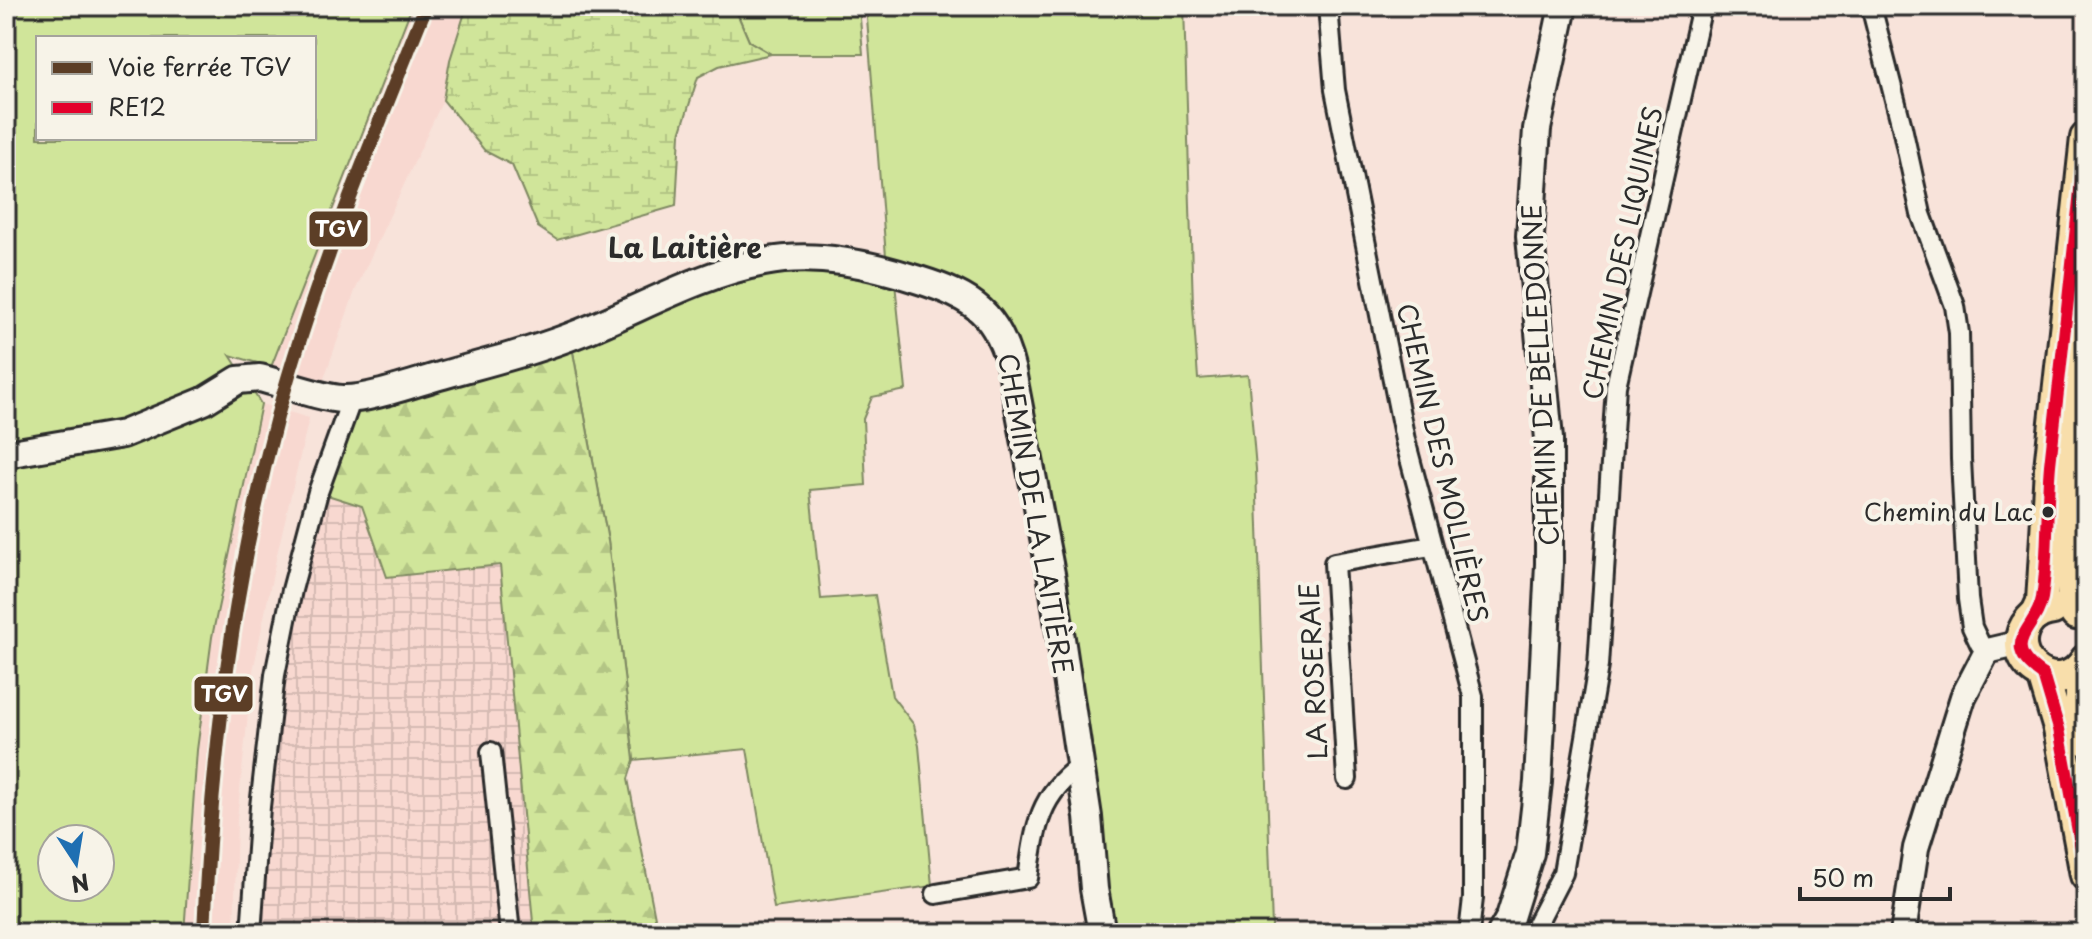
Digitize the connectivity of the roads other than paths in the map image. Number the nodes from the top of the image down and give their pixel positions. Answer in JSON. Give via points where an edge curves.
{"nodes":[{"id":1,"x":1328,"y":6,"type":"edge"},
{"id":2,"x":1563,"y":6,"type":"edge"},
{"id":3,"x":1702,"y":6,"type":"edge"},
{"id":4,"x":1871,"y":6,"type":"edge"},
{"id":5,"x":2086,"y":138,"type":"edge"},
{"id":6,"x":2086,"y":362,"type":"edge"},
{"id":7,"x":347,"y":398,"type":"junction"},
{"id":8,"x":6,"y":454,"type":"edge"},
{"id":9,"x":1431,"y":546,"type":"junction"},
{"id":10,"x":2036,"y":615,"type":"junction"},
{"id":11,"x":2081,"y":619,"type":"edge"},
{"id":12,"x":2021,"y":643,"type":"junction"},
{"id":13,"x":1987,"y":651,"type":"junction"},
{"id":14,"x":2084,"y":664,"type":"edge"},
{"id":15,"x":2043,"y":675,"type":"junction"},
{"id":16,"x":2086,"y":740,"type":"edge"},
{"id":17,"x":491,"y":752,"type":"dead end"},
{"id":18,"x":1080,"y":766,"type":"junction"},
{"id":19,"x":1347,"y":779,"type":"dead end"},
{"id":20,"x":2086,"y":875,"type":"edge"},
{"id":21,"x":936,"y":894,"type":"dead end"},
{"id":22,"x":251,"y":933,"type":"edge"},
{"id":23,"x":510,"y":933,"type":"edge"},
{"id":24,"x":1102,"y":933,"type":"edge"},
{"id":25,"x":1469,"y":933,"type":"edge"},
{"id":26,"x":1501,"y":933,"type":"edge"},
{"id":27,"x":1532,"y":933,"type":"edge"},
{"id":28,"x":1903,"y":933,"type":"edge"}],
"edges":[{"from":1,"to":9,"type":"street","name":"CHEMIN DES MOLLIÈRES","via":[[1335,90],[1353,189]]},
{"from":2,"to":26,"type":"main road","name":"CHEMIN DE BELLEDONNE","via":[[1537,129],[1530,236],[1549,439],[1549,564],[1538,782],[1530,853]]},
{"from":3,"to":27,"type":"street","name":"CHEMIN DES LIQUINES","via":[[1616,386],[1598,666],[1563,873]]},
{"from":4,"to":13,"type":"street","via":[[1921,214],[1957,318],[1968,599],[1972,627]]},
{"from":5,"to":10,"type":"main road","via":[[2050,468],[2042,602]]},
{"from":6,"to":11,"type":"main road","via":[[2071,523],[2071,592]]},
{"from":7,"to":8,"type":"main road","name":"CHEMIN DE LA LAITIÈRE","via":[[260,378],[238,380],[204,401],[123,434]]},
{"from":7,"to":18,"type":"main road","name":"CHEMIN DE LA LAITIÈRE","via":[[580,333],[708,278],[763,262],[861,263],[962,296],[991,318],[1006,346],[1051,570]]},
{"from":7,"to":22,"type":"street","via":[[292,590],[275,675]]},
{"from":9,"to":19,"type":"street","name":"LA ROSERAIE","via":[[1334,563]]},
{"from":9,"to":25,"type":"street","name":"CHEMIN DES MOLLIÈRES","via":[[1473,696]]},
{"from":10,"to":11,"type":"main road","via":[[2065,609]]},
{"from":10,"to":12,"type":"main road"},
{"from":12,"to":13,"type":"street"},
{"from":12,"to":15,"type":"main road","via":[[2031,667]]},
{"from":13,"to":28,"type":"street","via":[[1963,697],[1916,848]]},
{"from":14,"to":15,"type":"main road","via":[[2064,677]]},
{"from":14,"to":16,"type":"main road"},
{"from":15,"to":20,"type":"main road","via":[[2059,729]]},
{"from":17,"to":23,"type":"street"},
{"from":18,"to":21,"type":"street","via":[[1046,799],[1028,878]]},
{"from":18,"to":24,"type":"main road","name":"CHEMIN DE LA LAITIÈRE"}]}
